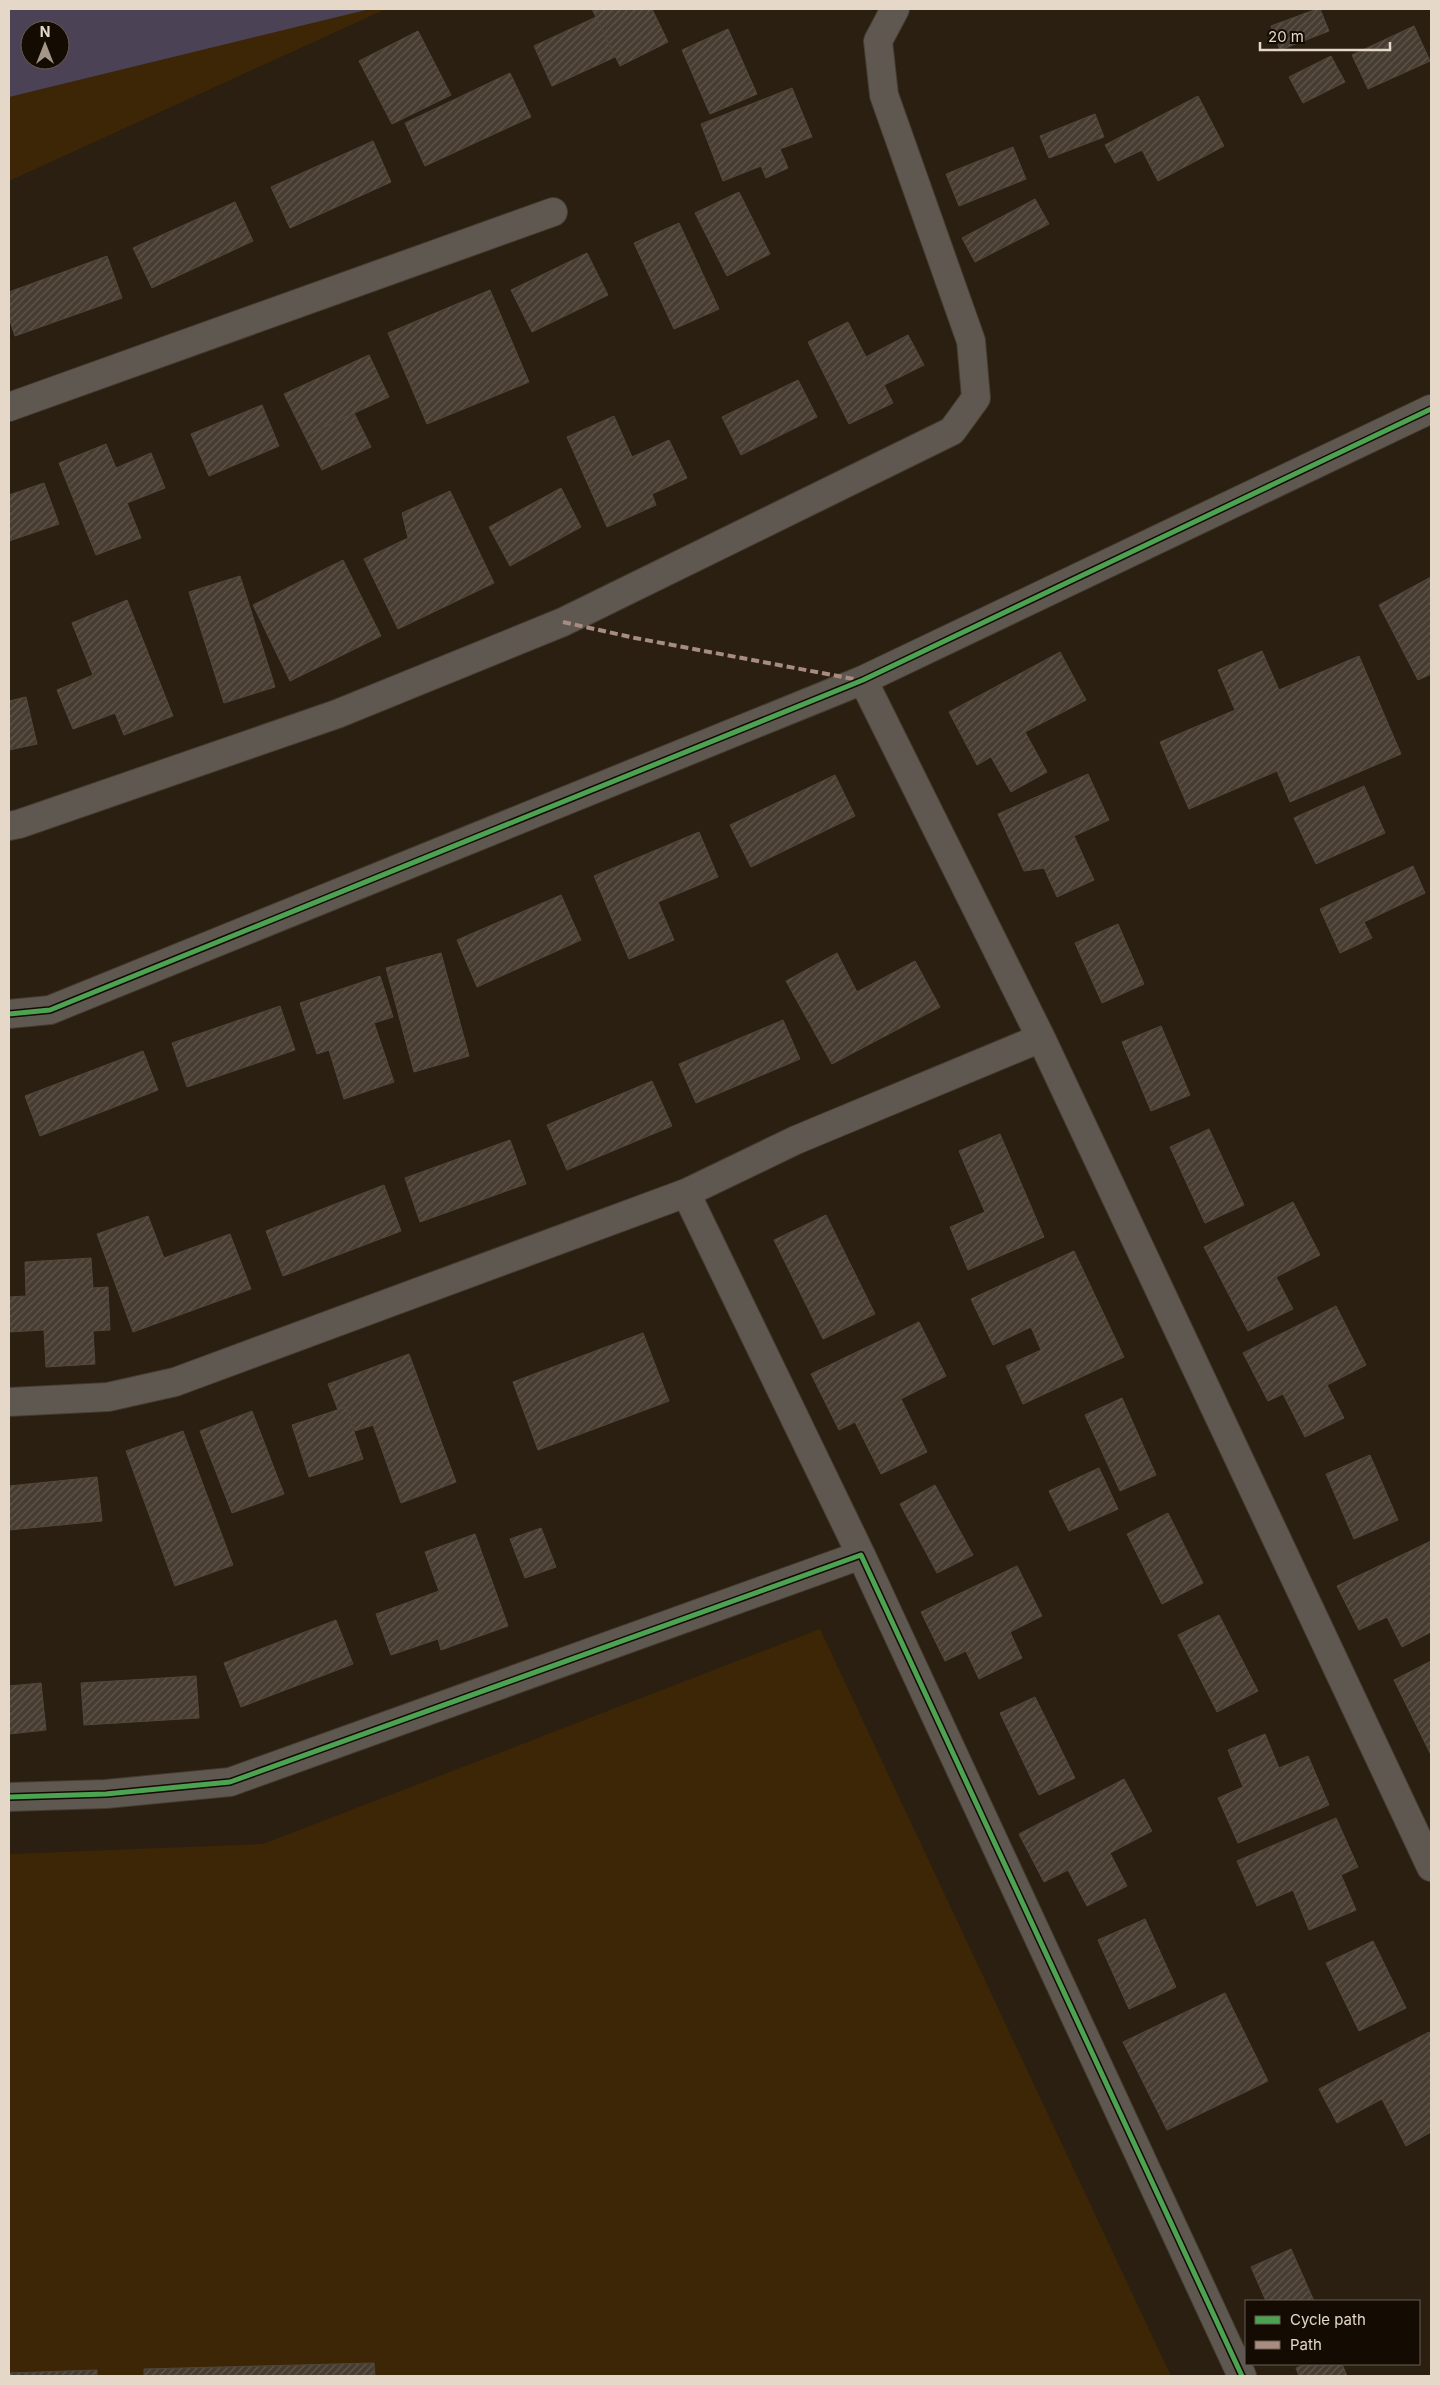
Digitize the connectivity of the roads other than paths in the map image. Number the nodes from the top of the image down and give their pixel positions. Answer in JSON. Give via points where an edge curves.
{"nodes":[{"id":1,"x":895,"y":9,"type":"edge"},
{"id":2,"x":553,"y":212,"type":"dead end"},
{"id":3,"x":9,"y":407,"type":"edge"},
{"id":4,"x":1431,"y":409,"type":"edge"},
{"id":5,"x":863,"y":680,"type":"junction"},
{"id":6,"x":9,"y":826,"type":"edge"},
{"id":7,"x":9,"y":1014,"type":"edge"},
{"id":8,"x":1041,"y":1038,"type":"junction"},
{"id":9,"x":686,"y":1193,"type":"junction"},
{"id":10,"x":9,"y":1402,"type":"edge"},
{"id":11,"x":861,"y":1554,"type":"junction"},
{"id":12,"x":9,"y":1797,"type":"edge"},
{"id":13,"x":1431,"y":1867,"type":"edge"},
{"id":14,"x":1242,"y":2376,"type":"edge"}],
"edges":[{"from":1,"to":6,"type":"street","via":[[878,41],[884,95],[971,342],[976,398],[952,431],[563,622],[337,714]]},
{"from":2,"to":3,"type":"street"},
{"from":4,"to":5,"type":"street"},
{"from":5,"to":7,"type":"street","via":[[50,1010]]},
{"from":5,"to":8,"type":"street"},
{"from":8,"to":9,"type":"street","via":[[796,1140]]},
{"from":8,"to":13,"type":"street"},
{"from":9,"to":10,"type":"street","via":[[175,1382],[108,1397]]},
{"from":9,"to":11,"type":"street"},
{"from":11,"to":12,"type":"street","via":[[230,1782],[106,1794]]},
{"from":11,"to":14,"type":"street"}]}
